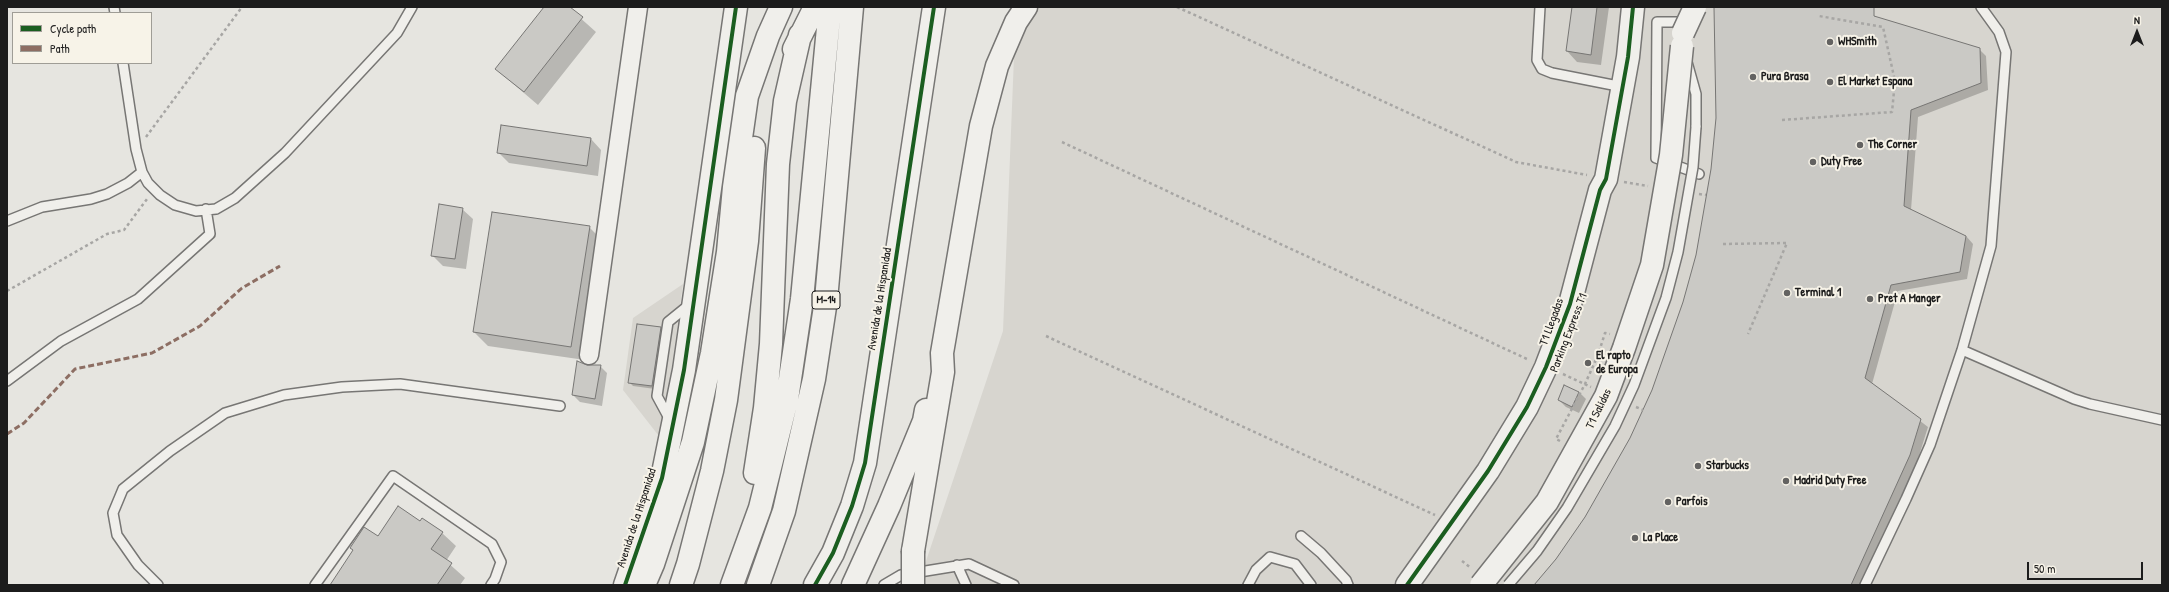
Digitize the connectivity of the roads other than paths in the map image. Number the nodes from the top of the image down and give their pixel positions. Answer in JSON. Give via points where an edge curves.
{"nodes":[{"id":1,"x":412,"y":7,"type":"edge"},
{"id":2,"x":638,"y":7,"type":"edge"},
{"id":3,"x":736,"y":7,"type":"edge"},
{"id":4,"x":782,"y":7,"type":"edge"},
{"id":5,"x":815,"y":7,"type":"edge"},
{"id":6,"x":830,"y":7,"type":"edge"},
{"id":7,"x":852,"y":7,"type":"edge"},
{"id":8,"x":934,"y":7,"type":"edge"},
{"id":9,"x":1026,"y":7,"type":"edge"},
{"id":10,"x":1540,"y":7,"type":"edge"},
{"id":11,"x":1633,"y":7,"type":"edge"},
{"id":12,"x":1682,"y":7,"type":"edge"},
{"id":13,"x":1981,"y":7,"type":"edge"},
{"id":14,"x":1690,"y":27,"type":"edge"},
{"id":15,"x":800,"y":35,"type":"junction"},
{"id":16,"x":768,"y":36,"type":"junction"},
{"id":17,"x":123,"y":64,"type":"edge"},
{"id":18,"x":1623,"y":86,"type":"junction"},
{"id":19,"x":142,"y":172,"type":"junction"},
{"id":20,"x":1698,"y":174,"type":"dead end"},
{"id":21,"x":206,"y":210,"type":"junction"},
{"id":22,"x":7,"y":221,"type":"edge"},
{"id":23,"x":747,"y":241,"type":"junction"},
{"id":24,"x":1962,"y":350,"type":"junction"},
{"id":25,"x":942,"y":353,"type":"junction"},
{"id":26,"x":589,"y":355,"type":"dead end"},
{"id":27,"x":7,"y":382,"type":"edge"},
{"id":28,"x":560,"y":406,"type":"dead end"},
{"id":29,"x":2161,"y":420,"type":"edge"},
{"id":30,"x":1301,"y":536,"type":"dead end"},
{"id":31,"x":741,"y":560,"type":"junction"},
{"id":32,"x":957,"y":565,"type":"junction"},
{"id":33,"x":158,"y":585,"type":"edge"},
{"id":34,"x":316,"y":585,"type":"edge"},
{"id":35,"x":491,"y":585,"type":"edge"},
{"id":36,"x":625,"y":585,"type":"edge"},
{"id":37,"x":644,"y":585,"type":"edge"},
{"id":38,"x":681,"y":585,"type":"edge"},
{"id":39,"x":732,"y":585,"type":"edge"},
{"id":40,"x":758,"y":585,"type":"edge"},
{"id":41,"x":815,"y":585,"type":"edge"},
{"id":42,"x":853,"y":585,"type":"edge"},
{"id":43,"x":884,"y":585,"type":"edge"},
{"id":44,"x":913,"y":585,"type":"edge"},
{"id":45,"x":966,"y":585,"type":"edge"},
{"id":46,"x":1014,"y":585,"type":"edge"},
{"id":47,"x":1248,"y":585,"type":"edge"},
{"id":48,"x":1311,"y":585,"type":"edge"},
{"id":49,"x":1348,"y":585,"type":"edge"},
{"id":50,"x":1407,"y":585,"type":"edge"},
{"id":51,"x":1481,"y":585,"type":"edge"},
{"id":52,"x":1508,"y":585,"type":"edge"},
{"id":53,"x":1865,"y":585,"type":"edge"}],
"edges":[{"from":1,"to":21,"type":"lane","via":[[397,33],[285,153],[236,198],[216,209]]},
{"from":2,"to":26,"type":"street"},
{"from":3,"to":36,"type":"main road","name":"Avenida de la Hispanidad","via":[[684,370],[662,478]]},
{"from":4,"to":16,"type":"main road"},
{"from":5,"to":15,"type":"main road"},
{"from":6,"to":31,"type":"main road","number":"M-14","via":[[802,299],[787,398],[760,508]]},
{"from":7,"to":40,"type":"main road","number":"M-14","via":[[826,300],[814,379],[784,511]]},
{"from":8,"to":41,"type":"main road","name":"Avenida de la Hispanidad","via":[[865,463],[852,506],[833,553]]},
{"from":9,"to":25,"type":"main road","via":[[1005,46],[989,90]]},
{"from":10,"to":18,"type":"lane","via":[[1537,60],[1542,69]]},
{"from":11,"to":18,"type":"main road","name":"T1 Llegadas"},
{"from":12,"to":14,"type":"main road","name":"T1 Salidas"},
{"from":13,"to":24,"type":"lane","via":[[1999,32],[2006,52],[2006,64],[1991,246]]},
{"from":14,"to":20,"type":"lane","via":[[1657,22],[1656,158]]},
{"from":14,"to":51,"type":"main road","name":"T1 Salidas","bridge":true,"via":[[1659,184],[1652,266],[1642,300],[1606,396],[1547,502]]},
{"from":14,"to":52,"type":"lane","bridge":true,"via":[[1696,94],[1693,167],[1678,252],[1666,298],[1634,385],[1615,426],[1567,508],[1537,551]]},
{"from":15,"to":23,"type":"main road","via":[[777,88]]},
{"from":15,"to":31,"type":"main road","via":[[785,101],[778,164],[775,267],[765,408],[757,466],[747,507]]},
{"from":16,"to":23,"type":"main road","via":[[752,160]]},
{"from":16,"to":37,"type":"main road","via":[[747,96],[727,260],[712,353],[693,442]]},
{"from":17,"to":19,"type":"lane"},
{"from":18,"to":50,"type":"main road","name":"T1 Llegadas","via":[[1606,179],[1600,190],[1551,369],[1488,471]]},
{"from":19,"to":21,"type":"lane","via":[[155,189],[175,205],[196,211]]},
{"from":19,"to":22,"type":"lane","via":[[107,194],[42,207]]},
{"from":21,"to":27,"type":"lane","via":[[210,234],[138,299],[61,341]]},
{"from":23,"to":38,"type":"main road","via":[[726,400],[712,471]]},
{"from":24,"to":29,"type":"lane","via":[[2085,402]]},
{"from":24,"to":53,"type":"lane","via":[[1930,445]]},
{"from":25,"to":42,"type":"main road","via":[[935,371],[924,421]]},
{"from":25,"to":44,"type":"main road","bridge":true,"via":[[943,372],[914,551]]},
{"from":28,"to":33,"type":"lane","via":[[400,384],[342,387],[284,395],[225,413],[170,451],[123,489],[113,513],[117,535],[138,565]]},
{"from":30,"to":49,"type":"lane","via":[[1321,553]]},
{"from":31,"to":39,"type":"main road","number":"M-14"},
{"from":32,"to":43,"type":"lane","via":[[901,575]]},
{"from":32,"to":45,"type":"lane"},
{"from":32,"to":46,"type":"lane","via":[[970,564]]},
{"from":34,"to":35,"type":"lane","via":[[393,476],[492,544],[501,562]]},
{"from":47,"to":48,"type":"lane","via":[[1256,570],[1270,557],[1295,564]]}]}
